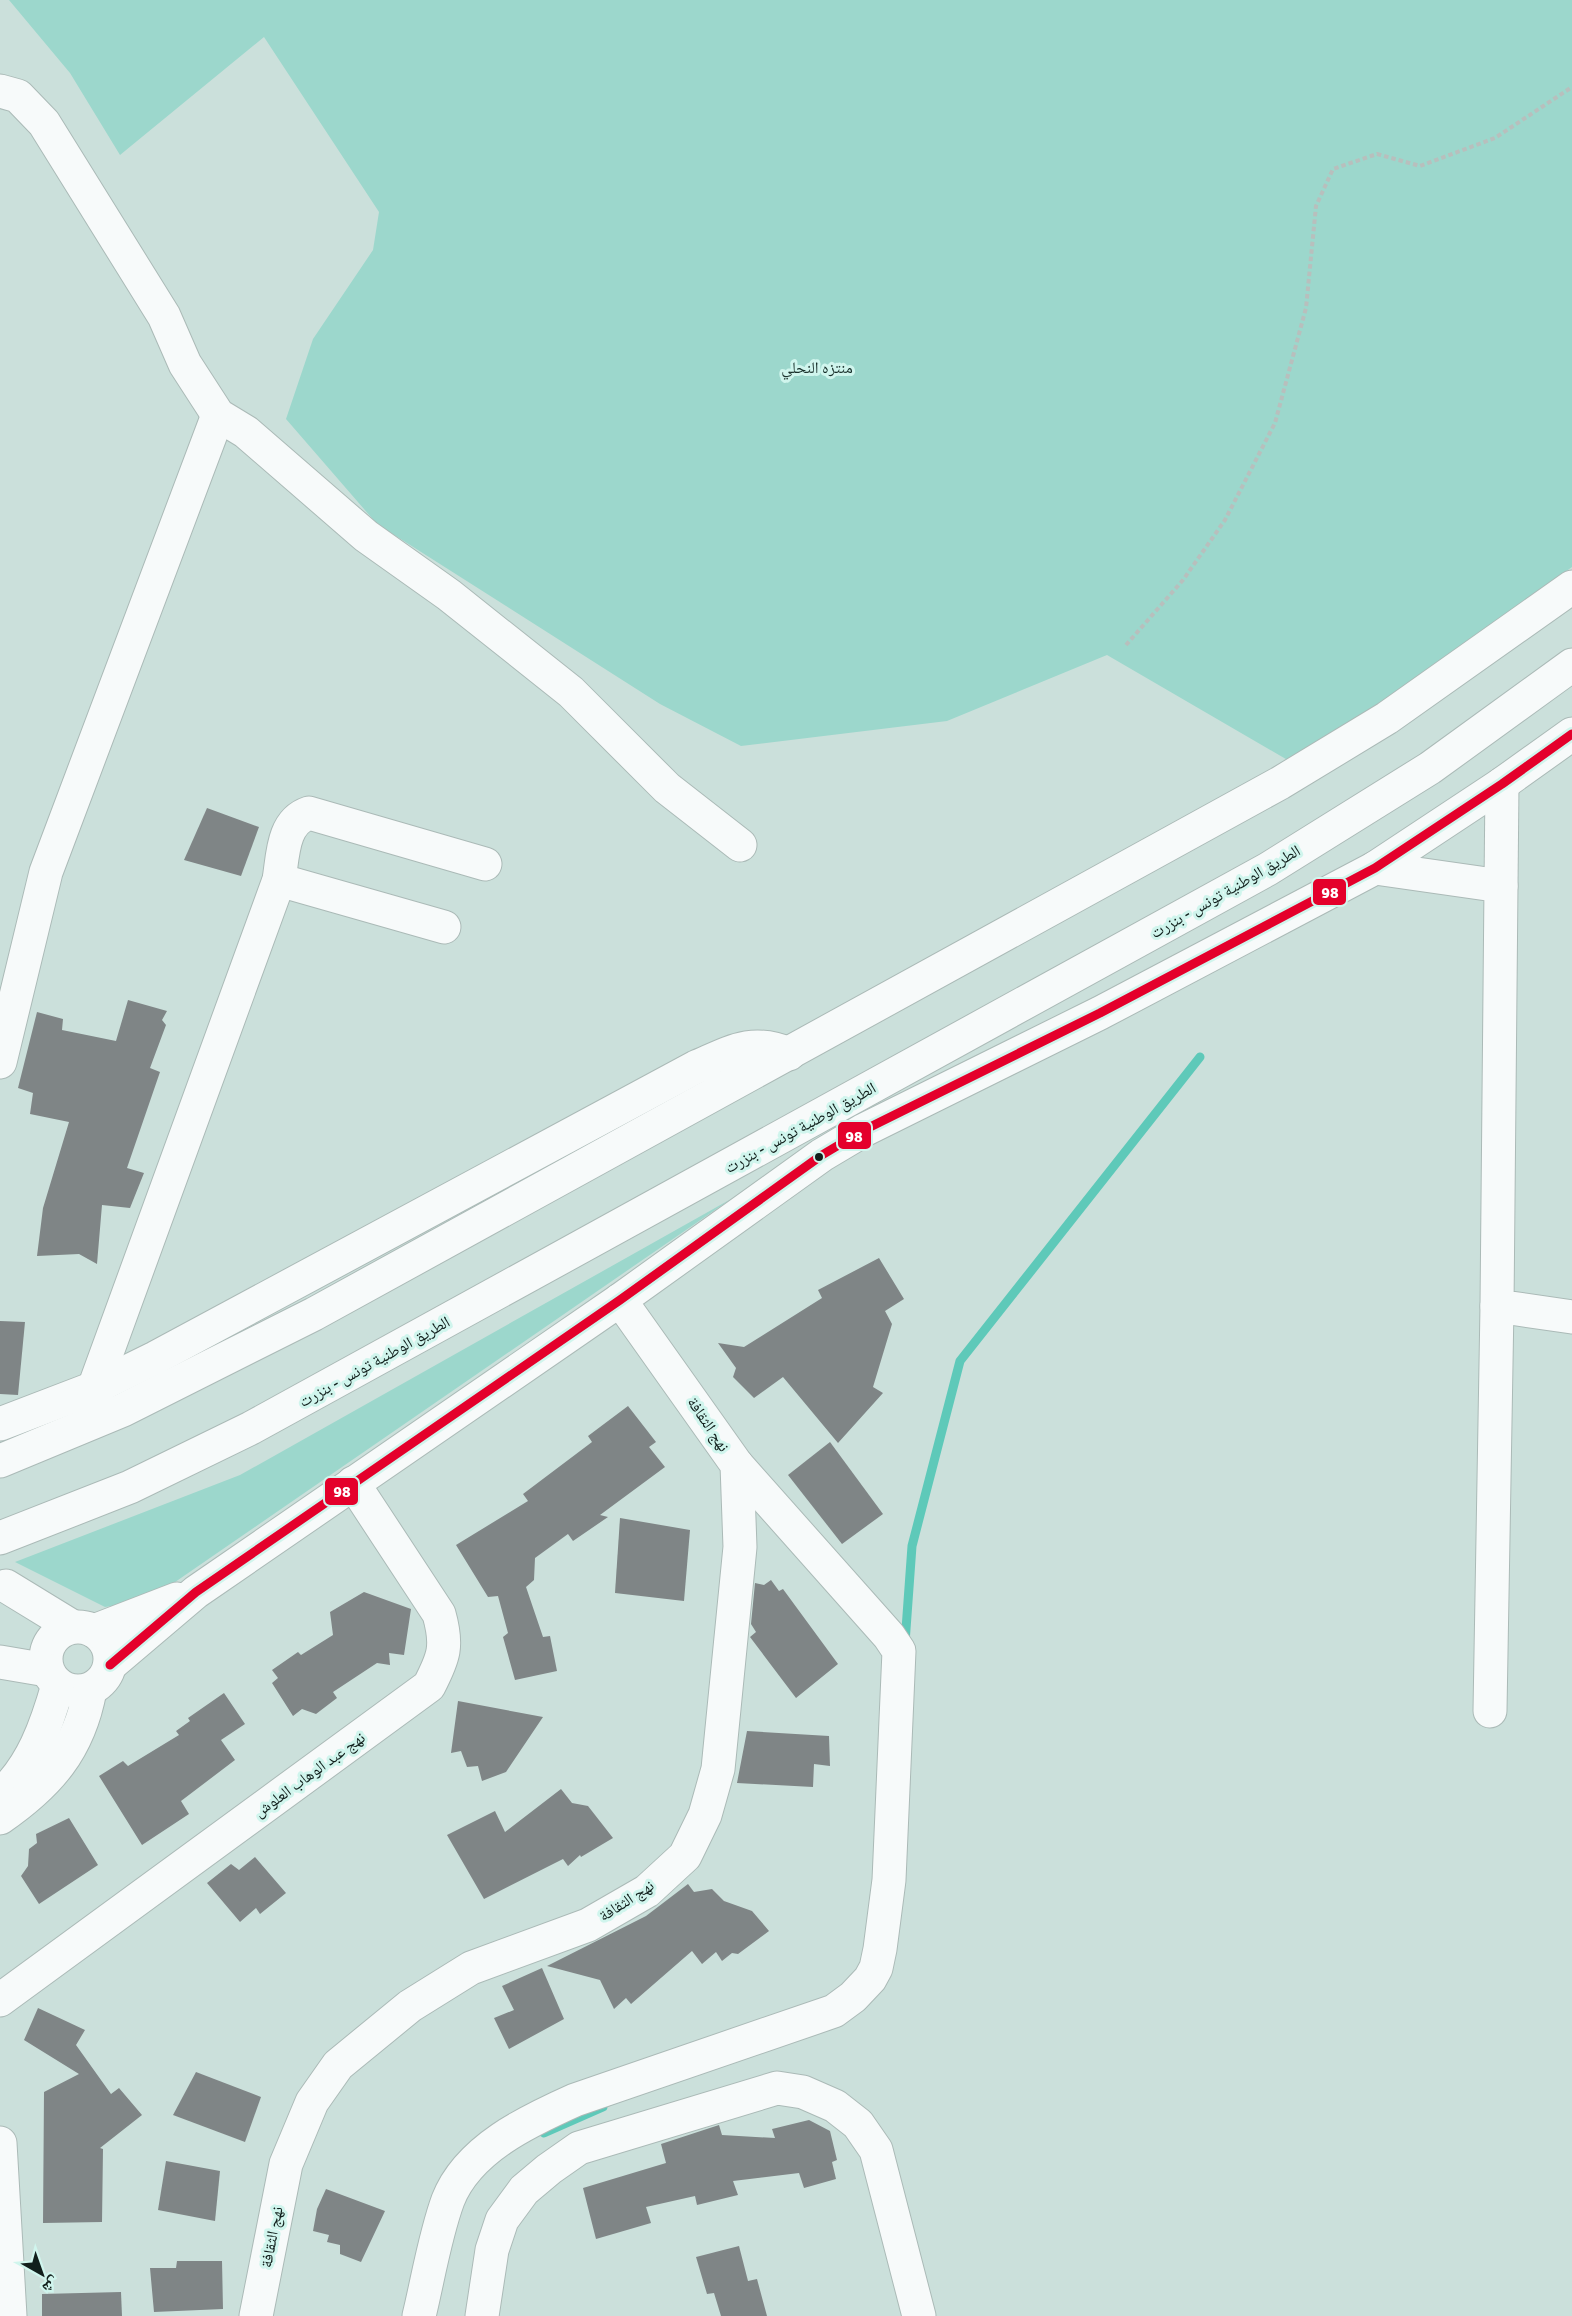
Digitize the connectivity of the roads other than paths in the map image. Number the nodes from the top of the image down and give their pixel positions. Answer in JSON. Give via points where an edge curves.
{"nodes":[{"id":1,"x":0,"y":91,"type":"edge"},
{"id":2,"x":218,"y":415,"type":"junction"},
{"id":3,"x":1572,"y":587,"type":"edge"},
{"id":4,"x":1572,"y":665,"type":"edge"},
{"id":5,"x":1572,"y":734,"type":"edge"},
{"id":6,"x":1502,"y":784,"type":"junction"},
{"id":7,"x":740,"y":845,"type":"dead end"},
{"id":8,"x":485,"y":864,"type":"dead end"},
{"id":9,"x":1375,"y":867,"type":"junction"},
{"id":10,"x":279,"y":880,"type":"junction"},
{"id":11,"x":1501,"y":886,"type":"junction"},
{"id":12,"x":444,"y":927,"type":"dead end"},
{"id":13,"x":789,"y":1054,"type":"junction"},
{"id":14,"x":0,"y":1062,"type":"edge"},
{"id":15,"x":620,"y":1300,"type":"junction"},
{"id":16,"x":1497,"y":1305,"type":"junction"},
{"id":17,"x":1572,"y":1317,"type":"edge"},
{"id":18,"x":94,"y":1388,"type":"junction"},
{"id":19,"x":0,"y":1424,"type":"edge"},
{"id":20,"x":0,"y":1461,"type":"edge"},
{"id":21,"x":737,"y":1465,"type":"junction"},
{"id":22,"x":353,"y":1483,"type":"junction"},
{"id":23,"x":0,"y":1538,"type":"edge"},
{"id":24,"x":6,"y":1586,"type":"dead end"},
{"id":25,"x":196,"y":1592,"type":"junction"},
{"id":26,"x":84,"y":1629,"type":"junction"},
{"id":27,"x":0,"y":1662,"type":"edge"},
{"id":28,"x":100,"y":1677,"type":"junction"},
{"id":29,"x":52,"y":1678,"type":"junction"},
{"id":30,"x":1490,"y":1711,"type":"dead end"},
{"id":31,"x":0,"y":1795,"type":"edge"},
{"id":32,"x":0,"y":1818,"type":"edge"},
{"id":33,"x":0,"y":2000,"type":"edge"},
{"id":34,"x":0,"y":2143,"type":"edge"},
{"id":35,"x":10,"y":2316,"type":"edge"},
{"id":36,"x":256,"y":2316,"type":"edge"},
{"id":37,"x":419,"y":2316,"type":"edge"},
{"id":38,"x":482,"y":2316,"type":"edge"},
{"id":39,"x":919,"y":2316,"type":"edge"}],
"edges":[{"from":1,"to":2,"type":"main road","via":[[18,96],[44,123],[165,316],[185,364]]},
{"from":2,"to":7,"type":"main road","via":[[246,432],[366,536],[449,595],[571,692],[667,788]]},
{"from":2,"to":14,"type":"main road","via":[[46,872]]},
{"from":3,"to":13,"type":"main road","via":[[1387,718],[1280,783]]},
{"from":4,"to":23,"type":"main road","name":"الطريق الوطنية تونس - بنزرت","via":[[1430,768],[1268,868],[250,1428],[130,1487]]},
{"from":5,"to":6,"type":"main road"},
{"from":6,"to":9,"type":"main road"},
{"from":6,"to":11,"type":"main road"},
{"from":8,"to":10,"type":"main road","via":[[309,813],[300,816],[288,832]]},
{"from":9,"to":11,"type":"main road"},
{"from":9,"to":15,"type":"main road","via":[[1100,1013],[856,1135],[822,1155]]},
{"from":10,"to":12,"type":"main road"},
{"from":10,"to":18,"type":"main road"},
{"from":11,"to":16,"type":"main road"},
{"from":13,"to":18,"type":"main road","via":[[770,1046],[747,1046],[696,1066],[279,1293]]},
{"from":13,"to":20,"type":"main road","via":[[314,1314],[123,1410]]},
{"from":15,"to":21,"type":"main road","name":"نهج الثقافة"},
{"from":15,"to":22,"type":"main road"},
{"from":16,"to":17,"type":"main road"},
{"from":16,"to":30,"type":"main road"},
{"from":18,"to":19,"type":"main road"},
{"from":21,"to":36,"type":"main road","name":"نهج الثقافة","via":[[740,1547],[718,1769],[705,1815],[685,1856],[647,1891],[588,1925],[471,1968],[410,2006],[338,2065],[312,2102],[286,2164]]},
{"from":21,"to":37,"type":"main road","via":[[899,1651],[889,1880],[876,1968],[853,1997],[834,2011],[575,2100],[537,2117],[471,2163],[448,2199]]},
{"from":22,"to":25,"type":"main road"},
{"from":22,"to":33,"type":"main road","name":"نهج عبد الوهاب العلوش","via":[[440,1614],[446,1637],[441,1663],[429,1686]]},
{"from":24,"to":26,"type":"main road"},
{"from":25,"to":26,"type":"main road"},
{"from":25,"to":28,"type":"main road"},
{"from":26,"to":28,"type":"main road","via":[[107,1646]]},
{"from":26,"to":29,"type":"main road","via":[[56,1635],[50,1642],[45,1661]]},
{"from":27,"to":29,"type":"main road"},
{"from":28,"to":29,"type":"main road","via":[[79,1692]]},
{"from":28,"to":32,"type":"main road","via":[[63,1760],[45,1782]]},
{"from":29,"to":31,"type":"main road","via":[[43,1731],[20,1773]]},
{"from":34,"to":35,"type":"main road"},
{"from":38,"to":39,"type":"main road","via":[[492,2250],[502,2220],[524,2190],[549,2169],[579,2148],[777,2088],[803,2092],[835,2106],[858,2124],[876,2150]]}]}
